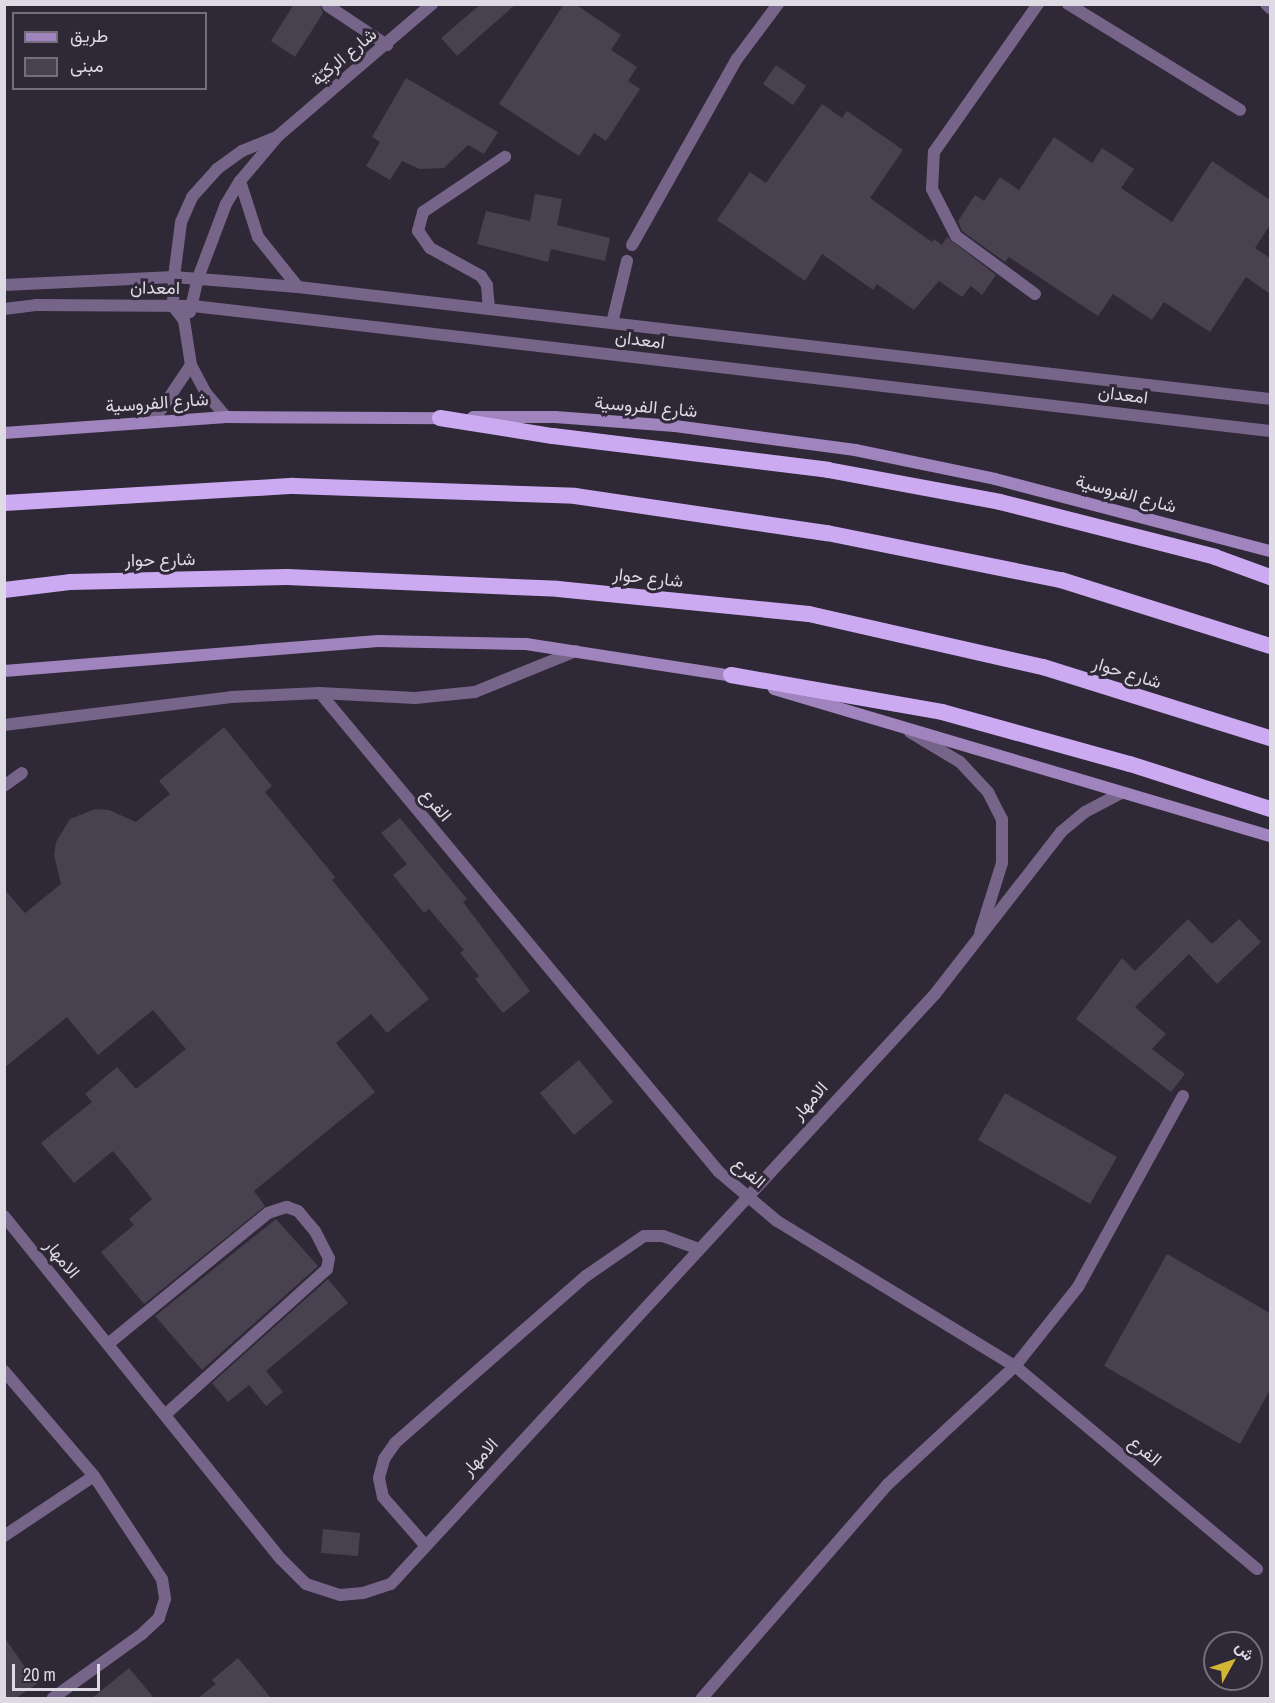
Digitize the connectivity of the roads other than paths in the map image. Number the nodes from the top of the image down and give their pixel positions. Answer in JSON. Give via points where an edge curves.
{"nodes":[{"id":1,"x":432,"y":4,"type":"edge"},
{"id":2,"x":778,"y":4,"type":"edge"},
{"id":3,"x":1038,"y":4,"type":"edge"},
{"id":4,"x":1068,"y":4,"type":"edge"},
{"id":5,"x":1266,"y":4,"type":"edge"},
{"id":6,"x":328,"y":6,"type":"dead end"},
{"id":7,"x":1270,"y":8,"type":"edge"},
{"id":8,"x":387,"y":45,"type":"junction"},
{"id":9,"x":1240,"y":110,"type":"dead end"},
{"id":10,"x":278,"y":136,"type":"junction"},
{"id":11,"x":505,"y":157,"type":"dead end"},
{"id":12,"x":240,"y":181,"type":"junction"},
{"id":13,"x":632,"y":245,"type":"dead end"},
{"id":14,"x":627,"y":261,"type":"dead end"},
{"id":15,"x":174,"y":277,"type":"junction"},
{"id":16,"x":198,"y":278,"type":"junction"},
{"id":17,"x":4,"y":285,"type":"edge"},
{"id":18,"x":298,"y":287,"type":"junction"},
{"id":19,"x":1035,"y":294,"type":"dead end"},
{"id":20,"x":173,"y":306,"type":"junction"},
{"id":21,"x":193,"y":306,"type":"junction"},
{"id":22,"x":4,"y":309,"type":"edge"},
{"id":23,"x":489,"y":309,"type":"junction"},
{"id":24,"x":184,"y":320,"type":"junction"},
{"id":25,"x":612,"y":323,"type":"junction"},
{"id":26,"x":190,"y":366,"type":"junction"},
{"id":27,"x":1270,"y":399,"type":"edge"},
{"id":28,"x":226,"y":417,"type":"junction"},
{"id":29,"x":440,"y":418,"type":"junction"},
{"id":30,"x":154,"y":420,"type":"junction"},
{"id":31,"x":1270,"y":430,"type":"edge"},
{"id":32,"x":4,"y":434,"type":"edge"},
{"id":33,"x":4,"y":503,"type":"edge"},
{"id":34,"x":1270,"y":551,"type":"edge"},
{"id":35,"x":1270,"y":577,"type":"edge"},
{"id":36,"x":4,"y":590,"type":"edge"},
{"id":37,"x":1270,"y":646,"type":"edge"},
{"id":38,"x":576,"y":651,"type":"junction"},
{"id":39,"x":4,"y":671,"type":"edge"},
{"id":40,"x":731,"y":675,"type":"junction"},
{"id":41,"x":320,"y":693,"type":"junction"},
{"id":42,"x":4,"y":725,"type":"edge"},
{"id":43,"x":910,"y":732,"type":"junction"},
{"id":44,"x":1270,"y":738,"type":"edge"},
{"id":45,"x":22,"y":773,"type":"dead end"},
{"id":46,"x":4,"y":786,"type":"edge"},
{"id":47,"x":1121,"y":793,"type":"junction"},
{"id":48,"x":1270,"y":810,"type":"edge"},
{"id":49,"x":1270,"y":836,"type":"edge"},
{"id":50,"x":978,"y":940,"type":"junction"},
{"id":51,"x":1184,"y":1096,"type":"dead end"},
{"id":52,"x":750,"y":1198,"type":"junction"},
{"id":53,"x":4,"y":1216,"type":"edge"},
{"id":54,"x":696,"y":1248,"type":"junction"},
{"id":55,"x":108,"y":1344,"type":"junction"},
{"id":56,"x":1015,"y":1366,"type":"junction"},
{"id":57,"x":4,"y":1371,"type":"edge"},
{"id":58,"x":165,"y":1415,"type":"junction"},
{"id":59,"x":94,"y":1476,"type":"junction"},
{"id":60,"x":4,"y":1536,"type":"edge"},
{"id":61,"x":425,"y":1545,"type":"junction"},
{"id":62,"x":1257,"y":1569,"type":"dead end"},
{"id":63,"x":53,"y":1698,"type":"edge"},
{"id":64,"x":702,"y":1698,"type":"edge"}],
"edges":[{"from":1,"to":8,"type":"street","name":"شارع الركيّة"},
{"from":2,"to":13,"type":"street","via":[[737,59]]},
{"from":3,"to":19,"type":"street","via":[[934,152],[932,189],[956,236]]},
{"from":4,"to":9,"type":"street"},
{"from":5,"to":7,"type":"street"},
{"from":6,"to":8,"type":"street"},
{"from":8,"to":10,"type":"street","name":"شارع الركيّة"},
{"from":10,"to":12,"type":"street","name":"شارع الركيّة"},
{"from":10,"to":15,"type":"street","name":"شارع الركيّة","via":[[242,152],[202,183],[184,210]]},
{"from":11,"to":23,"type":"street","via":[[423,212],[418,231],[430,248],[481,276],[487,285]]},
{"from":12,"to":16,"type":"street","name":"شارع الركيّة","via":[[214,228]]},
{"from":12,"to":18,"type":"street","via":[[258,237]]},
{"from":14,"to":25,"type":"street"},
{"from":15,"to":16,"type":"street","name":"امعدان"},
{"from":15,"to":17,"type":"street","name":"امعدان"},
{"from":15,"to":20,"type":"street","name":"شارع الركيّة"},
{"from":16,"to":18,"type":"street","name":"امعدان"},
{"from":16,"to":21,"type":"street","name":"شارع الركيّة"},
{"from":18,"to":23,"type":"street","name":"امعدان"},
{"from":20,"to":21,"type":"street","name":"امعدان"},
{"from":20,"to":22,"type":"street","name":"امعدان","via":[[36,305]]},
{"from":20,"to":24,"type":"street"},
{"from":21,"to":24,"type":"street","name":"شارع الركيّة"},
{"from":21,"to":31,"type":"street","name":"امعدان"},
{"from":23,"to":25,"type":"street","name":"امعدان"},
{"from":24,"to":26,"type":"street"},
{"from":25,"to":27,"type":"street","name":"امعدان"},
{"from":26,"to":28,"type":"street"},
{"from":26,"to":30,"type":"street"},
{"from":28,"to":29,"type":"main road","name":"شارع الفروسية"},
{"from":28,"to":30,"type":"main road","name":"شارع الفروسية"},
{"from":29,"to":34,"type":"main road","name":"شارع الفروسية","via":[[577,418],[675,426],[855,450],[995,479]]},
{"from":29,"to":35,"type":"highway","via":[[828,470],[989,500],[1215,557]]},
{"from":30,"to":32,"type":"main road","name":"شارع الفروسية"},
{"from":33,"to":37,"type":"highway","via":[[294,486],[575,496],[827,533],[1061,580]]},
{"from":36,"to":44,"type":"highway","name":"شارع حوار","via":[[70,582],[287,577],[558,589],[809,614],[1043,667]]},
{"from":38,"to":39,"type":"main road","via":[[526,644],[378,642]]},
{"from":38,"to":40,"type":"main road"},
{"from":38,"to":41,"type":"street","via":[[475,692],[415,698]]},
{"from":40,"to":43,"type":"main road"},
{"from":40,"to":48,"type":"highway","via":[[942,712],[1130,764]]},
{"from":41,"to":42,"type":"street","via":[[231,697]]},
{"from":41,"to":52,"type":"street","name":"الفرع","via":[[719,1172]]},
{"from":43,"to":47,"type":"main road"},
{"from":43,"to":50,"type":"street","name":"الامهار","via":[[960,762],[988,792],[1002,819],[1002,863]]},
{"from":45,"to":46,"type":"street"},
{"from":47,"to":49,"type":"main road"},
{"from":47,"to":50,"type":"street","name":"الامهار","via":[[1084,812],[1061,832]]},
{"from":50,"to":52,"type":"street","name":"الامهار","via":[[935,994],[824,1111]]},
{"from":51,"to":56,"type":"street","via":[[1078,1287]]},
{"from":52,"to":54,"type":"street","name":"الامهار"},
{"from":52,"to":56,"type":"street","name":"الفرع","via":[[777,1221]]},
{"from":53,"to":55,"type":"street","name":"الامهار"},
{"from":54,"to":61,"type":"street","name":"الامهار"},
{"from":54,"to":61,"type":"street","via":[[663,1236],[644,1236],[586,1276],[401,1436],[384,1459],[379,1478],[383,1497]]},
{"from":55,"to":58,"type":"street","name":"الامهار"},
{"from":55,"to":58,"type":"street","via":[[268,1212],[292,1209],[315,1231],[329,1258],[327,1269]]},
{"from":56,"to":62,"type":"street","name":"الفرع"},
{"from":56,"to":64,"type":"street","via":[[887,1485]]},
{"from":57,"to":59,"type":"street"},
{"from":58,"to":61,"type":"street","name":"الامهار","via":[[281,1559],[306,1584],[340,1595],[391,1584]]},
{"from":59,"to":60,"type":"street"},
{"from":59,"to":63,"type":"street","via":[[162,1579],[165,1599],[159,1618],[142,1634]]}]}
